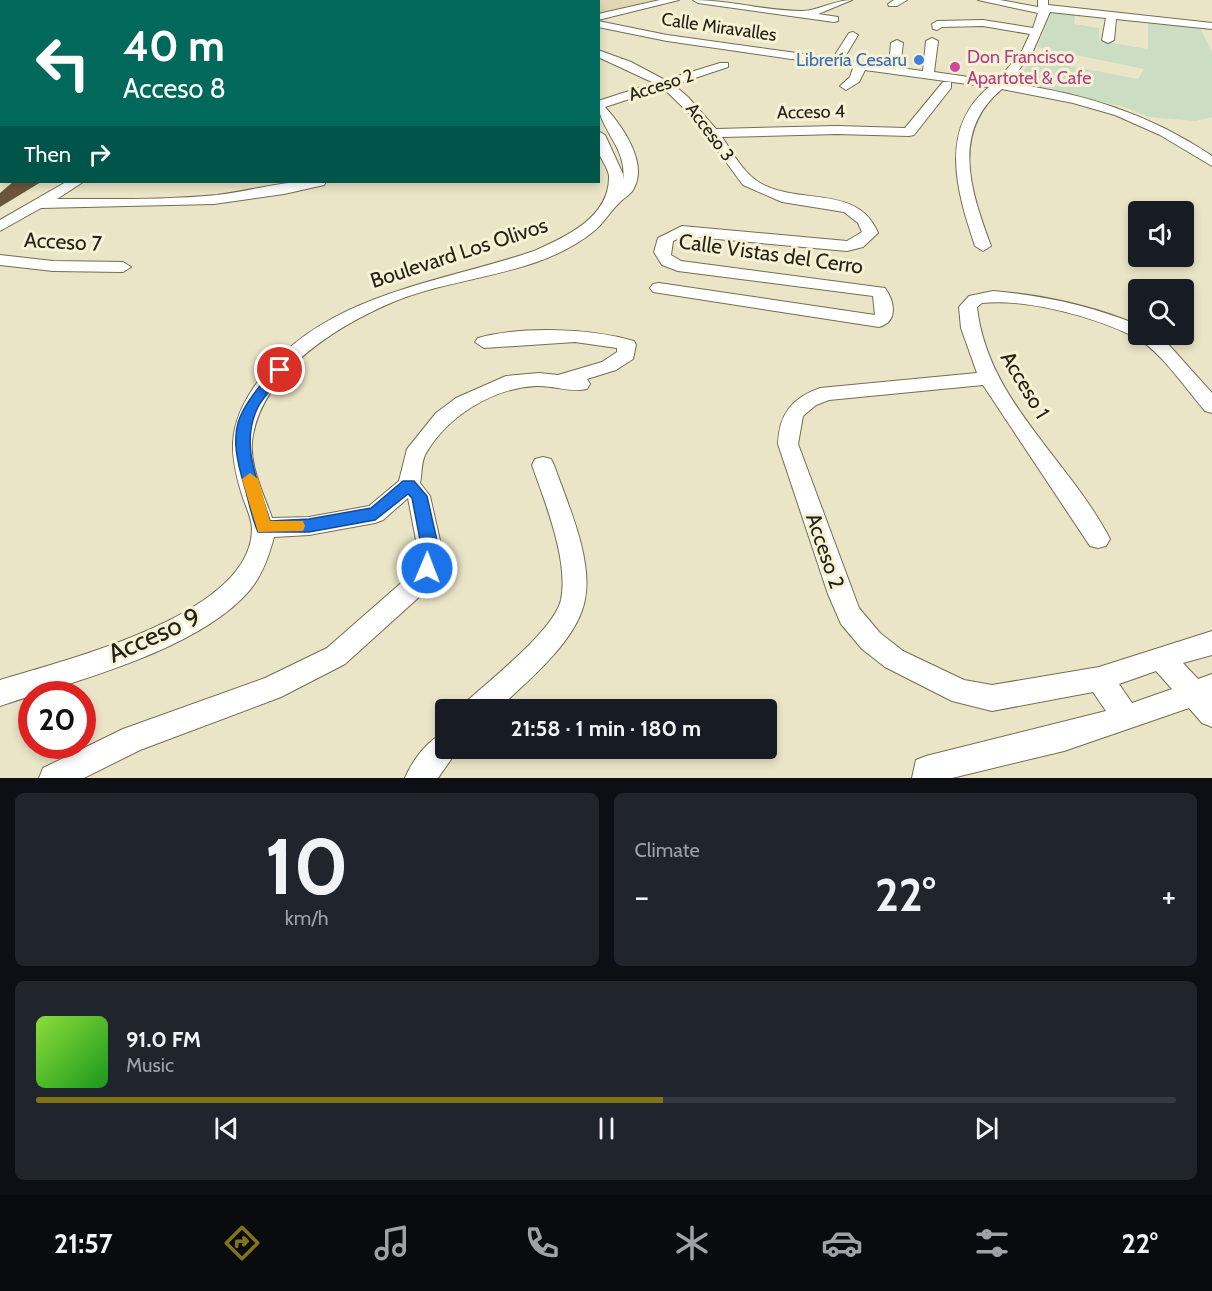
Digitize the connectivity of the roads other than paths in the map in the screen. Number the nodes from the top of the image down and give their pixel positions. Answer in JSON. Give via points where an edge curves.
{"nodes":[{"id":1,"x":28,"y":0,"type":"edge"},
{"id":2,"x":33,"y":0,"type":"edge"},
{"id":3,"x":674,"y":0,"type":"edge"},
{"id":4,"x":698,"y":0,"type":"edge"},
{"id":5,"x":745,"y":0,"type":"edge"},
{"id":6,"x":847,"y":0,"type":"edge"},
{"id":7,"x":983,"y":0,"type":"edge"},
{"id":8,"x":1004,"y":0,"type":"edge"},
{"id":9,"x":728,"y":5,"type":"junction"},
{"id":10,"x":1044,"y":6,"type":"edge"},
{"id":11,"x":803,"y":15,"type":"junction"},
{"id":12,"x":1110,"y":16,"type":"junction"},
{"id":13,"x":600,"y":17,"type":"edge"},
{"id":14,"x":834,"y":19,"type":"dead end"},
{"id":15,"x":600,"y":24,"type":"edge"},
{"id":16,"x":1212,"y":26,"type":"edge"},
{"id":17,"x":937,"y":27,"type":"dead end"},
{"id":18,"x":1036,"y":32,"type":"junction"},
{"id":19,"x":853,"y":35,"type":"dead end"},
{"id":20,"x":1107,"y":40,"type":"dead end"},
{"id":21,"x":932,"y":41,"type":"dead end"},
{"id":22,"x":897,"y":43,"type":"dead end"},
{"id":23,"x":600,"y":54,"type":"edge"},
{"id":24,"x":836,"y":62,"type":"junction"},
{"id":25,"x":724,"y":65,"type":"dead end"},
{"id":26,"x":860,"y":66,"type":"junction"},
{"id":27,"x":894,"y":71,"type":"junction"},
{"id":28,"x":928,"y":76,"type":"junction"},
{"id":29,"x":666,"y":83,"type":"junction"},
{"id":30,"x":947,"y":85,"type":"dead end"},
{"id":31,"x":846,"y":86,"type":"dead end"},
{"id":32,"x":999,"y":87,"type":"junction"},
{"id":33,"x":600,"y":104,"type":"edge"},
{"id":34,"x":600,"y":107,"type":"edge"},
{"id":35,"x":715,"y":133,"type":"junction"},
{"id":36,"x":600,"y":139,"type":"edge"},
{"id":37,"x":1212,"y":162,"type":"edge"},
{"id":38,"x":74,"y":183,"type":"edge"},
{"id":39,"x":315,"y":183,"type":"edge"},
{"id":40,"x":752,"y":185,"type":"joint"},
{"id":41,"x":613,"y":200,"type":"junction"},
{"id":42,"x":37,"y":204,"type":"junction"},
{"id":43,"x":0,"y":226,"type":"edge"},
{"id":44,"x":983,"y":246,"type":"dead end"},
{"id":45,"x":0,"y":260,"type":"edge"},
{"id":46,"x":123,"y":267,"type":"dead end"},
{"id":47,"x":659,"y":288,"type":"dead end"},
{"id":48,"x":1128,"y":328,"type":"edge"},
{"id":49,"x":484,"y":342,"type":"dead end"},
{"id":50,"x":1157,"y":345,"type":"edge"},
{"id":51,"x":988,"y":378,"type":"junction"},
{"id":52,"x":1212,"y":406,"type":"edge"},
{"id":53,"x":543,"y":465,"type":"dead end"},
{"id":54,"x":409,"y":485,"type":"junction"},
{"id":55,"x":264,"y":528,"type":"junction"},
{"id":56,"x":1098,"y":539,"type":"dead end"},
{"id":57,"x":1212,"y":643,"type":"edge"},
{"id":58,"x":1161,"y":657,"type":"junction"},
{"id":59,"x":1099,"y":679,"type":"junction"},
{"id":60,"x":1202,"y":689,"type":"edge"},
{"id":61,"x":0,"y":693,"type":"edge"},
{"id":62,"x":488,"y":699,"type":"edge"},
{"id":63,"x":1212,"y":714,"type":"edge"},
{"id":64,"x":1127,"y":718,"type":"junction"},
{"id":65,"x":435,"y":759,"type":"edge"},
{"id":66,"x":53,"y":778,"type":"edge"},
{"id":67,"x":419,"y":778,"type":"edge"},
{"id":68,"x":926,"y":778,"type":"edge"}],
"edges":[{"from":1,"to":2,"type":"street"},
{"from":3,"to":13,"type":"street"},
{"from":4,"to":9,"type":"street"},
{"from":5,"to":9,"type":"street"},
{"from":6,"to":11,"type":"street"},
{"from":7,"to":10,"type":"street"},
{"from":8,"to":10,"type":"street"},
{"from":9,"to":11,"type":"street"},
{"from":10,"to":12,"type":"street"},
{"from":10,"to":18,"type":"street"},
{"from":11,"to":14,"type":"street"},
{"from":12,"to":16,"type":"street"},
{"from":12,"to":20,"type":"street"},
{"from":15,"to":24,"type":"street","name":"Calle Miravalles","via":[[667,39]]},
{"from":17,"to":18,"type":"street","via":[[983,23]]},
{"from":18,"to":32,"type":"street","via":[[1028,51]]},
{"from":19,"to":24,"type":"street"},
{"from":21,"to":28,"type":"street"},
{"from":22,"to":27,"type":"street"},
{"from":23,"to":29,"type":"street","name":"Acceso 3"},
{"from":24,"to":26,"type":"street","name":"Calle Miravalles"},
{"from":25,"to":29,"type":"street","name":"Acceso 2"},
{"from":26,"to":27,"type":"street","name":"Calle Miravalles"},
{"from":26,"to":31,"type":"street","via":[[855,79]]},
{"from":27,"to":28,"type":"street","name":"Calle Miravalles"},
{"from":28,"to":32,"type":"street","name":"Calle Miravalles"},
{"from":29,"to":33,"type":"street","name":"Acceso 2"},
{"from":29,"to":35,"type":"street","name":"Acceso 3","via":[[697,110]]},
{"from":30,"to":35,"type":"street","name":"Acceso 4","via":[[909,132],[837,129]]},
{"from":32,"to":37,"type":"street","name":"Calle Miravalles","via":[[1113,108],[1172,134]]},
{"from":32,"to":44,"type":"street","via":[[984,98],[960,148],[970,209]]},
{"from":34,"to":41,"type":"street","name":"Boulevard Los Olivos","via":[[623,139],[630,173],[627,188]]},
{"from":35,"to":40,"type":"street","name":"Acceso 3","via":[[742,177]]},
{"from":36,"to":41,"type":"street","via":[[616,174]]},
{"from":38,"to":42,"type":"street","name":"Acceso 7"},
{"from":39,"to":42,"type":"street","via":[[261,195],[199,202]]},
{"from":40,"to":47,"type":"street","name":"Calle Vistas del Cerro","via":[[796,200],[829,203],[854,211],[863,216],[870,233],[857,244],[847,246],[682,231],[666,238],[661,256],[666,262],[879,292],[883,320]]},
{"from":41,"to":55,"type":"street","name":"Boulevard Los Olivos","via":[[588,230],[560,245],[512,264],[389,298],[338,323],[296,354],[251,406],[241,438]]},
{"from":42,"to":43,"type":"street","name":"Acceso 7"},
{"from":45,"to":46,"type":"street","name":"Acceso 7"},
{"from":48,"to":51,"type":"street","name":"Acceso 1","via":[[1100,317],[1021,300],[976,298],[968,307],[970,328]]},
{"from":49,"to":54,"type":"street","via":[[567,337],[608,338],[627,345],[626,355],[571,382],[513,381],[463,403],[443,418],[414,455]]},
{"from":50,"to":52,"type":"street"},
{"from":51,"to":56,"type":"street","name":"Acceso 1"},
{"from":51,"to":59,"type":"street","name":"Acceso 2","via":[[827,393],[796,410],[788,426],[788,444],[840,594],[850,616],[871,641],[894,659],[961,692],[992,698]]},
{"from":53,"to":62,"type":"street","via":[[573,572],[573,601],[553,637]]},
{"from":54,"to":55,"type":"street","via":[[375,513],[309,525]]},
{"from":54,"to":66,"type":"street","via":[[419,496],[429,545],[427,568],[409,591],[336,656],[272,688],[133,739]]},
{"from":55,"to":61,"type":"street","name":"Acceso 9","via":[[258,556],[239,586],[210,611],[156,640]]},
{"from":57,"to":58,"type":"street","name":"Acceso 2"},
{"from":58,"to":59,"type":"street","name":"Acceso 2"},
{"from":58,"to":60,"type":"street"},
{"from":59,"to":64,"type":"street"},
{"from":60,"to":63,"type":"street"},
{"from":60,"to":64,"type":"street"},
{"from":64,"to":68,"type":"street","via":[[926,770]]},
{"from":65,"to":67,"type":"street"}]}
